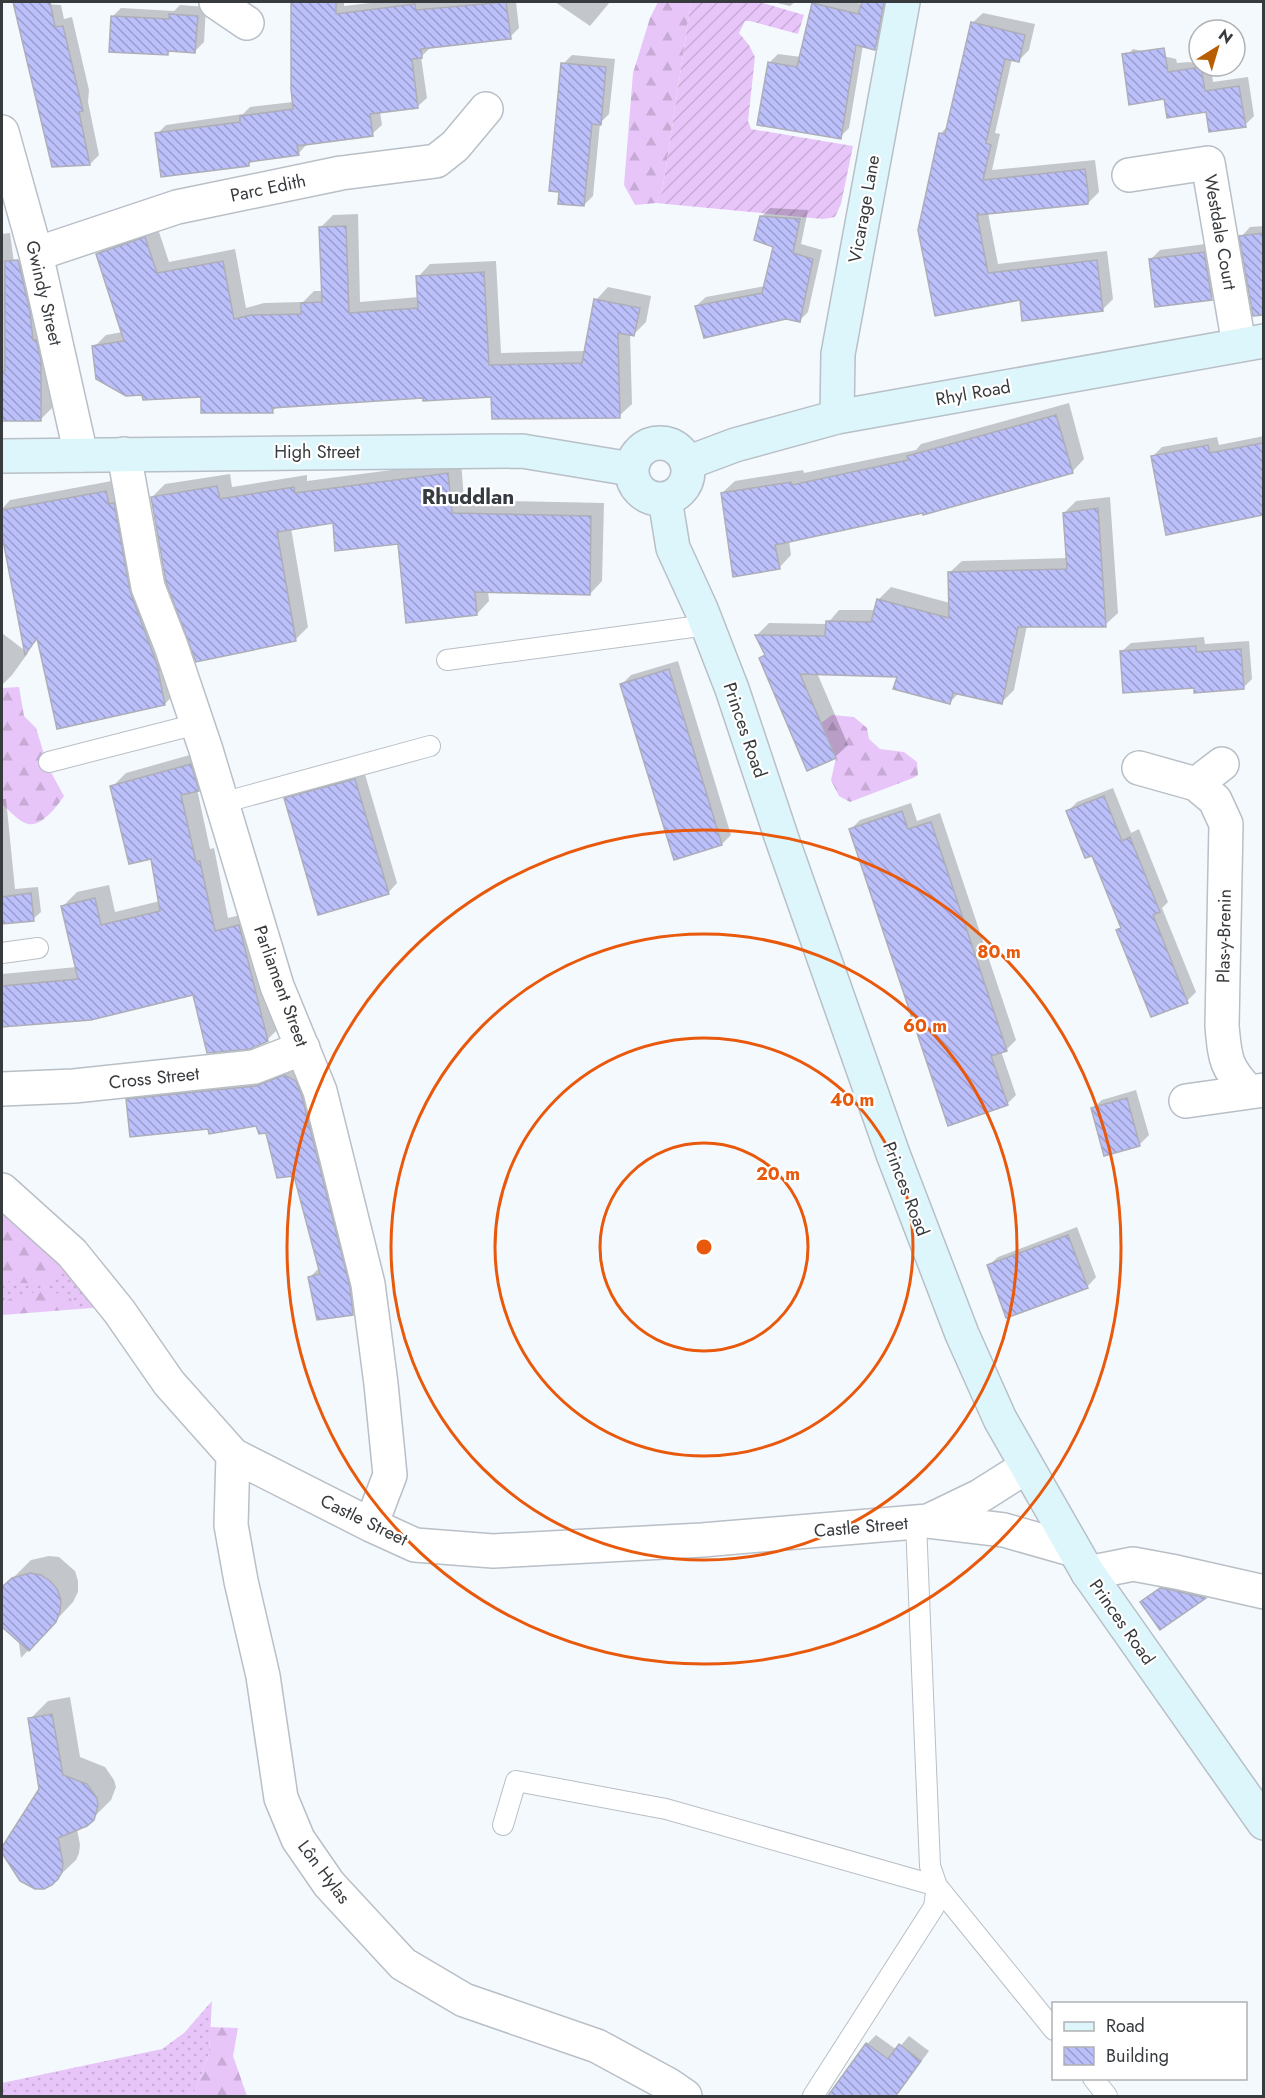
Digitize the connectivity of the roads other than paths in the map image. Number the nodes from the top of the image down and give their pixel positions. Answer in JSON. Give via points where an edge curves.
{"nodes":[{"id":1,"x":216,"y":2,"type":"edge"},
{"id":2,"x":903,"y":2,"type":"edge"},
{"id":3,"x":247,"y":23,"type":"dead end"},
{"id":4,"x":486,"y":109,"type":"dead end"},
{"id":5,"x":2,"y":132,"type":"edge"},
{"id":6,"x":1129,"y":175,"type":"dead end"},
{"id":7,"x":36,"y":254,"type":"junction"},
{"id":8,"x":1251,"y":343,"type":"edge"},
{"id":9,"x":837,"y":417,"type":"junction"},
{"id":10,"x":124,"y":454,"type":"junction"},
{"id":11,"x":81,"y":455,"type":"junction"},
{"id":12,"x":2,"y":456,"type":"edge"},
{"id":13,"x":687,"y":463,"type":"junction"},
{"id":14,"x":632,"y":469,"type":"junction"},
{"id":15,"x":665,"y":500,"type":"junction"},
{"id":16,"x":707,"y":625,"type":"junction"},
{"id":17,"x":447,"y":660,"type":"dead end"},
{"id":18,"x":197,"y":724,"type":"junction"},
{"id":19,"x":430,"y":746,"type":"dead end"},
{"id":20,"x":48,"y":762,"type":"dead end"},
{"id":21,"x":1222,"y":764,"type":"dead end"},
{"id":22,"x":1139,"y":768,"type":"dead end"},
{"id":23,"x":1196,"y":784,"type":"junction"},
{"id":24,"x":222,"y":803,"type":"junction"},
{"id":25,"x":38,"y":948,"type":"dead end"},
{"id":26,"x":2,"y":953,"type":"edge"},
{"id":27,"x":303,"y":1048,"type":"junction"},
{"id":28,"x":2,"y":1089,"type":"edge"},
{"id":29,"x":1256,"y":1090,"type":"edge"},
{"id":30,"x":1186,"y":1101,"type":"dead end"},
{"id":31,"x":2,"y":1190,"type":"edge"},
{"id":32,"x":232,"y":1455,"type":"junction"},
{"id":33,"x":1026,"y":1467,"type":"junction"},
{"id":34,"x":922,"y":1522,"type":"junction"},
{"id":35,"x":371,"y":1525,"type":"junction"},
{"id":36,"x":1081,"y":1562,"type":"junction"},
{"id":37,"x":1263,"y":1593,"type":"edge"},
{"id":38,"x":1263,"y":1823,"type":"edge"},
{"id":39,"x":503,"y":1825,"type":"dead end"},
{"id":40,"x":937,"y":1886,"type":"junction"},
{"id":41,"x":1052,"y":2029,"type":"edge"},
{"id":42,"x":1094,"y":2080,"type":"edge"},
{"id":43,"x":685,"y":2097,"type":"edge"},
{"id":44,"x":813,"y":2097,"type":"edge"},
{"id":45,"x":1107,"y":2097,"type":"edge"}],
"edges":[{"from":1,"to":3,"type":"street"},
{"from":2,"to":9,"type":"street","name":"Vicarage Lane","via":[[838,354]]},
{"from":4,"to":7,"type":"street","name":"Parc Edith","via":[[455,146],[436,161],[341,173],[177,207]]},
{"from":5,"to":7,"type":"street","name":"Gwindy Street"},
{"from":6,"to":8,"type":"street","name":"Westdale Court","via":[[1208,163]]},
{"from":7,"to":11,"type":"street","name":"Gwindy Street"},
{"from":8,"to":9,"type":"street","name":"Rhyl Road"},
{"from":9,"to":13,"type":"street","name":"Rhyl Road","via":[[735,445]]},
{"from":10,"to":11,"type":"street","name":"High Street"},
{"from":10,"to":14,"type":"street","name":"High Street","via":[[522,451]]},
{"from":10,"to":18,"type":"street","name":"Parliament Street","via":[[148,587]]},
{"from":11,"to":12,"type":"street","name":"High Street"},
{"from":13,"to":14,"type":"street","via":[[676,447],[657,443],[639,451]]},
{"from":13,"to":15,"type":"street","via":[[687,481],[682,490]]},
{"from":14,"to":15,"type":"street","via":[[636,488],[655,500]]},
{"from":15,"to":16,"type":"street","name":"Princes Road","via":[[673,548]]},
{"from":16,"to":17,"type":"lane"},
{"from":16,"to":33,"type":"street","name":"Princes Road","via":[[893,1154],[962,1334]]},
{"from":18,"to":20,"type":"lane"},
{"from":18,"to":24,"type":"street","name":"Parliament Street"},
{"from":19,"to":24,"type":"lane"},
{"from":21,"to":23,"type":"street"},
{"from":22,"to":23,"type":"street","name":"Plas-y-Brenin"},
{"from":23,"to":29,"type":"street","name":"Plas-y-Brenin","via":[[1215,800],[1226,824],[1222,1026],[1225,1059],[1234,1076]]},
{"from":24,"to":27,"type":"street","name":"Parliament Street","via":[[277,986]]},
{"from":25,"to":26,"type":"lane"},
{"from":27,"to":28,"type":"street","name":"Cross Street","via":[[254,1067],[74,1086]]},
{"from":27,"to":35,"type":"street","name":"Parliament Street","via":[[320,1091],[368,1284],[390,1475]]},
{"from":29,"to":30,"type":"street"},
{"from":31,"to":32,"type":"street","name":"Castle Street","via":[[72,1253],[170,1383]]},
{"from":32,"to":35,"type":"street","name":"Castle Street"},
{"from":32,"to":43,"type":"street","name":"Lôn Hylas","via":[[231,1525],[263,1676],[281,1798],[298,1839],[329,1884],[403,1964],[464,2000],[597,2046]]},
{"from":33,"to":34,"type":"street","name":"Castle Street","via":[[980,1496]]},
{"from":33,"to":36,"type":"street","name":"Princes Road"},
{"from":34,"to":35,"type":"street","name":"Castle Street","via":[[702,1540],[493,1551],[415,1545]]},
{"from":34,"to":36,"type":"street","name":"Castle Street","via":[[1004,1530]]},
{"from":34,"to":40,"type":"lane","via":[[930,1866]]},
{"from":36,"to":37,"type":"street","via":[[1133,1564]]},
{"from":36,"to":38,"type":"street","name":"Princes Road"},
{"from":39,"to":40,"type":"lane","via":[[516,1781],[666,1809]]},
{"from":40,"to":41,"type":"lane"},
{"from":40,"to":44,"type":"lane","via":[[934,1907]]},
{"from":42,"to":45,"type":"lane"}]}
